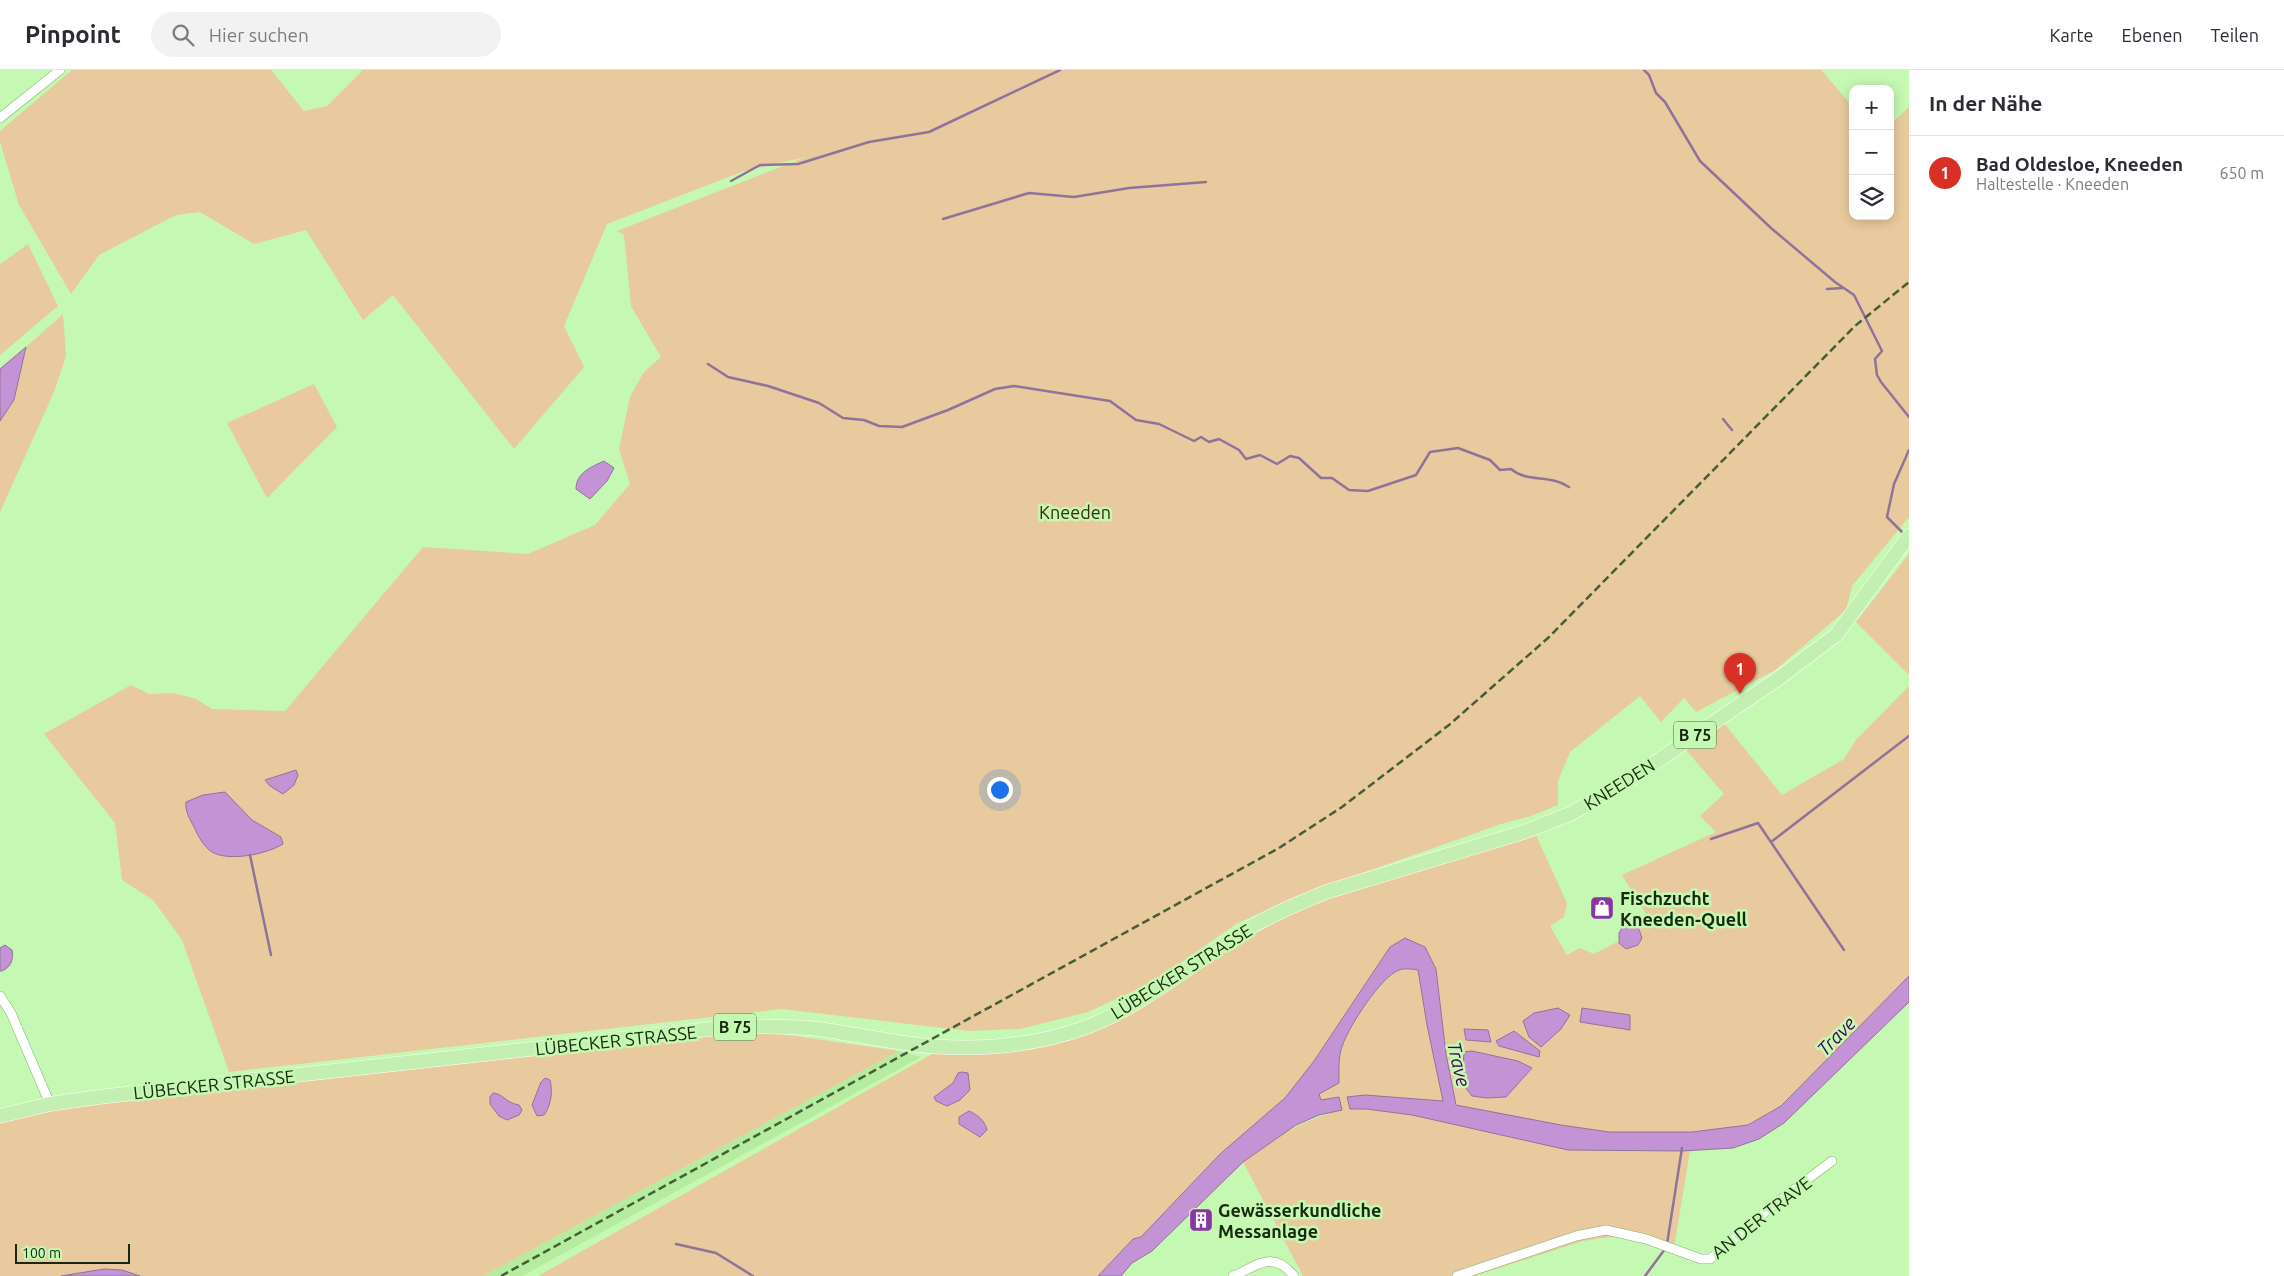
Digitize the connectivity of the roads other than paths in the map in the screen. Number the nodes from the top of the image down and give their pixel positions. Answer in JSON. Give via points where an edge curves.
{"nodes":[{"id":1,"x":60,"y":70,"type":"edge"},
{"id":2,"x":0,"y":118,"type":"edge"},
{"id":3,"x":1909,"y":536,"type":"edge"},
{"id":4,"x":1432,"y":861,"type":"joint"},
{"id":5,"x":0,"y":996,"type":"edge"},
{"id":6,"x":50,"y":1104,"type":"junction"},
{"id":7,"x":0,"y":1116,"type":"edge"},
{"id":8,"x":1832,"y":1161,"type":"dead end"},
{"id":9,"x":1232,"y":1276,"type":"edge"},
{"id":10,"x":1294,"y":1276,"type":"edge"},
{"id":11,"x":1457,"y":1276,"type":"edge"}],
"edges":[{"from":1,"to":2,"type":"street"},
{"from":3,"to":4,"type":"main road","name":"KNEEDEN","number":"B 75","via":[[1836,635],[1625,783],[1570,814]]},
{"from":4,"to":6,"type":"main road","name":"LÜBECKER STRASSE","number":"B 75","via":[[1296,904],[1240,933],[1126,1009],[1086,1027],[1026,1042],[951,1048],[818,1029],[728,1027]]},
{"from":5,"to":6,"type":"street","via":[[11,1013]]},
{"from":6,"to":7,"type":"main road","name":"LÜBECKER STRASSE","number":"B 75"},
{"from":8,"to":11,"type":"street","name":"AN DER TRAVE","via":[[1710,1259],[1606,1230],[1576,1236]]},
{"from":9,"to":10,"type":"street","via":[[1270,1260],[1278,1261]]}]}
